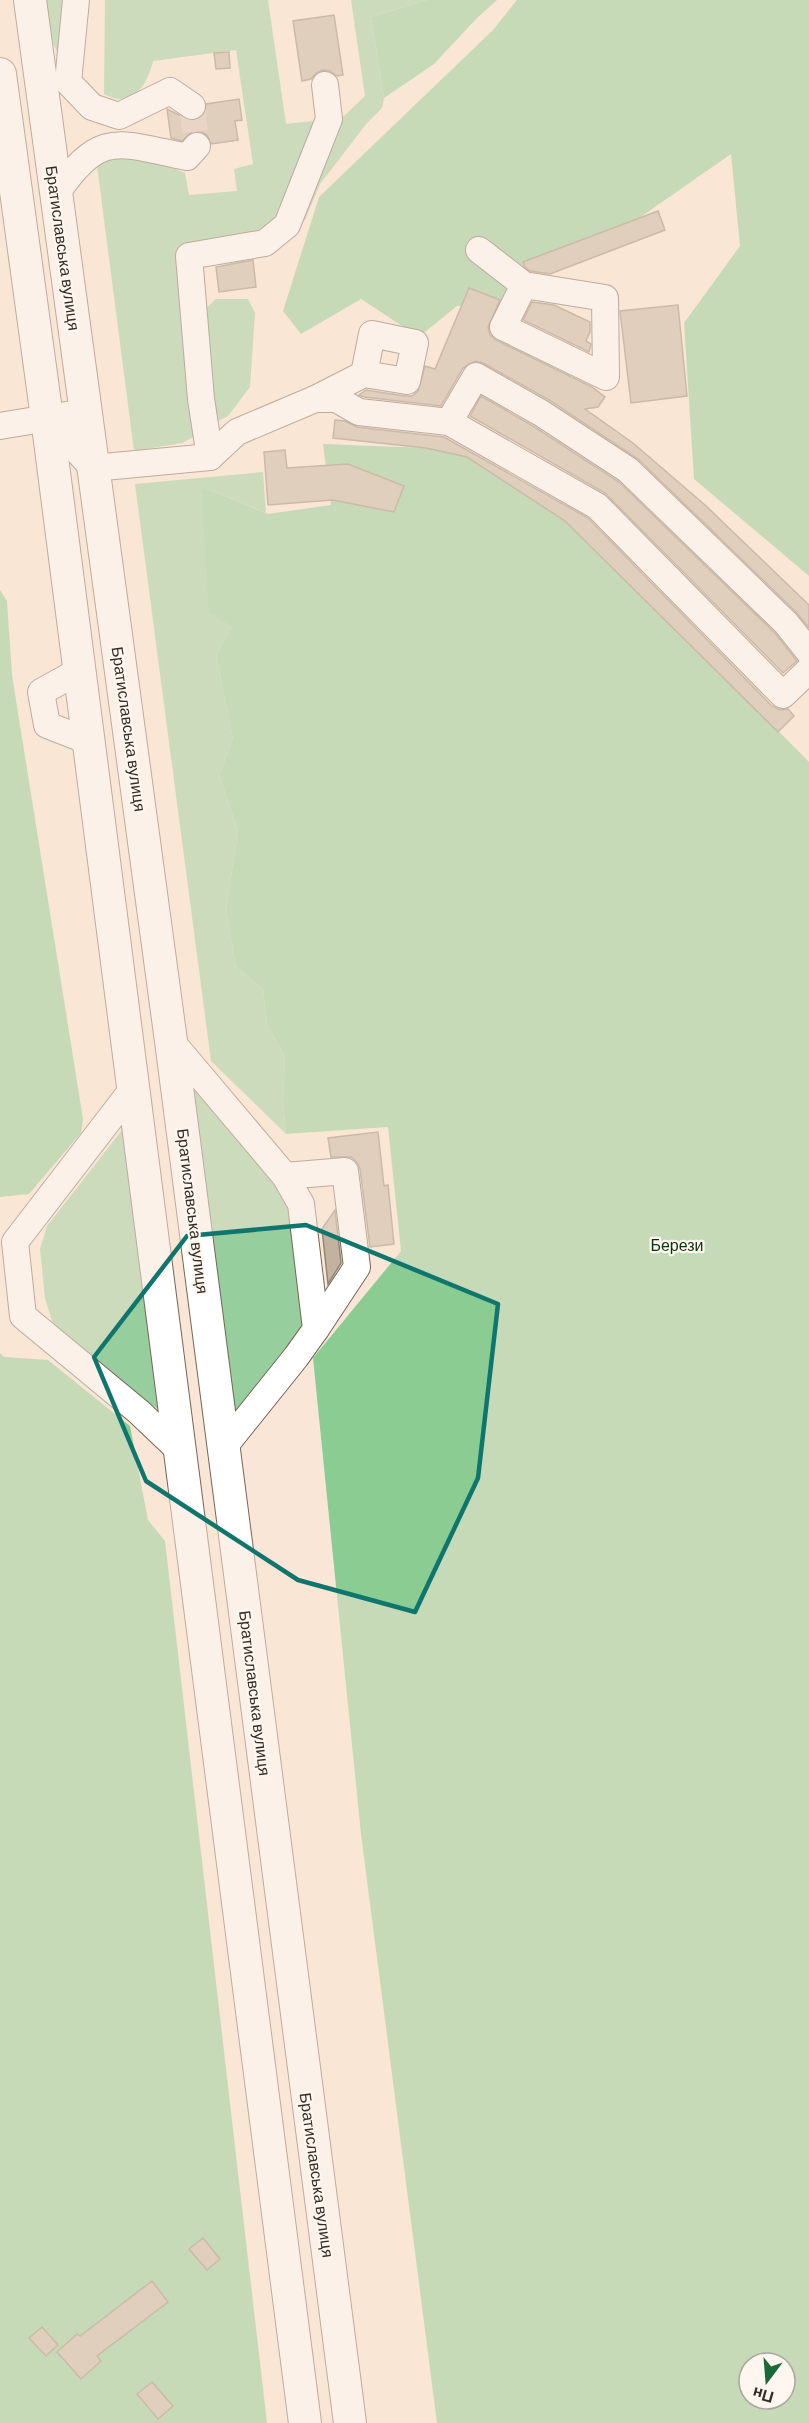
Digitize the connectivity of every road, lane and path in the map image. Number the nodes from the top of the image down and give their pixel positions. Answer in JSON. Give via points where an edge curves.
{"nodes":[{"id":1,"x":30,"y":0,"type":"edge"},
{"id":2,"x":76,"y":0,"type":"edge"},
{"id":3,"x":0,"y":74,"type":"edge"},
{"id":4,"x":55,"y":84,"type":"junction"},
{"id":5,"x":325,"y":85,"type":"dead end"},
{"id":6,"x":192,"y":105,"type":"dead end"},
{"id":7,"x":5,"y":139,"type":"edge"},
{"id":8,"x":197,"y":146,"type":"dead end"},
{"id":9,"x":56,"y":194,"type":"junction"},
{"id":10,"x":479,"y":250,"type":"dead end"},
{"id":11,"x":524,"y":285,"type":"junction"},
{"id":12,"x":364,"y":374,"type":"dead end"},
{"id":13,"x":315,"y":399,"type":"junction"},
{"id":14,"x":85,"y":412,"type":"junction"},
{"id":15,"x":47,"y":418,"type":"junction"},
{"id":16,"x":449,"y":422,"type":"junction"},
{"id":17,"x":0,"y":426,"type":"edge"},
{"id":18,"x":210,"y":457,"type":"junction"},
{"id":19,"x":93,"y":468,"type":"junction"},
{"id":20,"x":809,"y":652,"type":"edge"},
{"id":21,"x":809,"y":670,"type":"edge"},
{"id":22,"x":171,"y":1041,"type":"junction"},
{"id":23,"x":132,"y":1090,"type":"junction"},
{"id":24,"x":285,"y":1176,"type":"junction"},
{"id":25,"x":316,"y":1329,"type":"junction"},
{"id":26,"x":223,"y":1448,"type":"junction"},
{"id":27,"x":178,"y":1450,"type":"junction"},
{"id":28,"x":305,"y":2423,"type":"edge"},
{"id":29,"x":350,"y":2423,"type":"edge"}],
"edges":[{"from":1,"to":4,"type":"main road","name":"Братиславська вулиця"},
{"from":2,"to":4,"type":"street"},
{"from":3,"to":7,"type":"main road"},
{"from":4,"to":6,"type":"street","via":[[92,107],[119,116],[170,90]]},
{"from":4,"to":9,"type":"main road","name":"Братиславська вулиця"},
{"from":5,"to":18,"type":"street","via":[[329,119],[287,225],[265,243],[189,256]]},
{"from":7,"to":15,"type":"main road"},
{"from":8,"to":9,"type":"street","via":[[187,157],[119,143],[91,152]]},
{"from":9,"to":14,"type":"main road","name":"Братиславська вулиця"},
{"from":10,"to":11,"type":"street"},
{"from":11,"to":11,"type":"street","via":[[503,327],[606,377],[605,298]]},
{"from":12,"to":13,"type":"street"},
{"from":13,"to":16,"type":"street","via":[[336,399],[359,412]]},
{"from":13,"to":18,"type":"street","via":[[237,432]]},
{"from":14,"to":15,"type":"street"},
{"from":14,"to":19,"type":"main road","name":"Братиславська вулиця"},
{"from":15,"to":17,"type":"street"},
{"from":15,"to":19,"type":"street"},
{"from":15,"to":23,"type":"main road"},
{"from":16,"to":20,"type":"street","via":[[476,376],[541,413],[628,470],[786,623]]},
{"from":16,"to":21,"type":"street","via":[[597,506],[783,695]]},
{"from":18,"to":19,"type":"street"},
{"from":19,"to":22,"type":"main road","name":"Братиславська вулиця"},
{"from":22,"to":24,"type":"street"},
{"from":22,"to":26,"type":"main road","name":"Братиславська вулиця"},
{"from":23,"to":27,"type":"main road"},
{"from":23,"to":27,"type":"street","via":[[15,1242],[23,1316],[139,1412]]},
{"from":24,"to":25,"type":"street","via":[[301,1204]]},
{"from":24,"to":25,"type":"street","via":[[345,1171],[357,1267]]},
{"from":25,"to":26,"type":"street"},
{"from":26,"to":29,"type":"main road","name":"Братиславська вулиця"},
{"from":27,"to":28,"type":"main road"}]}
